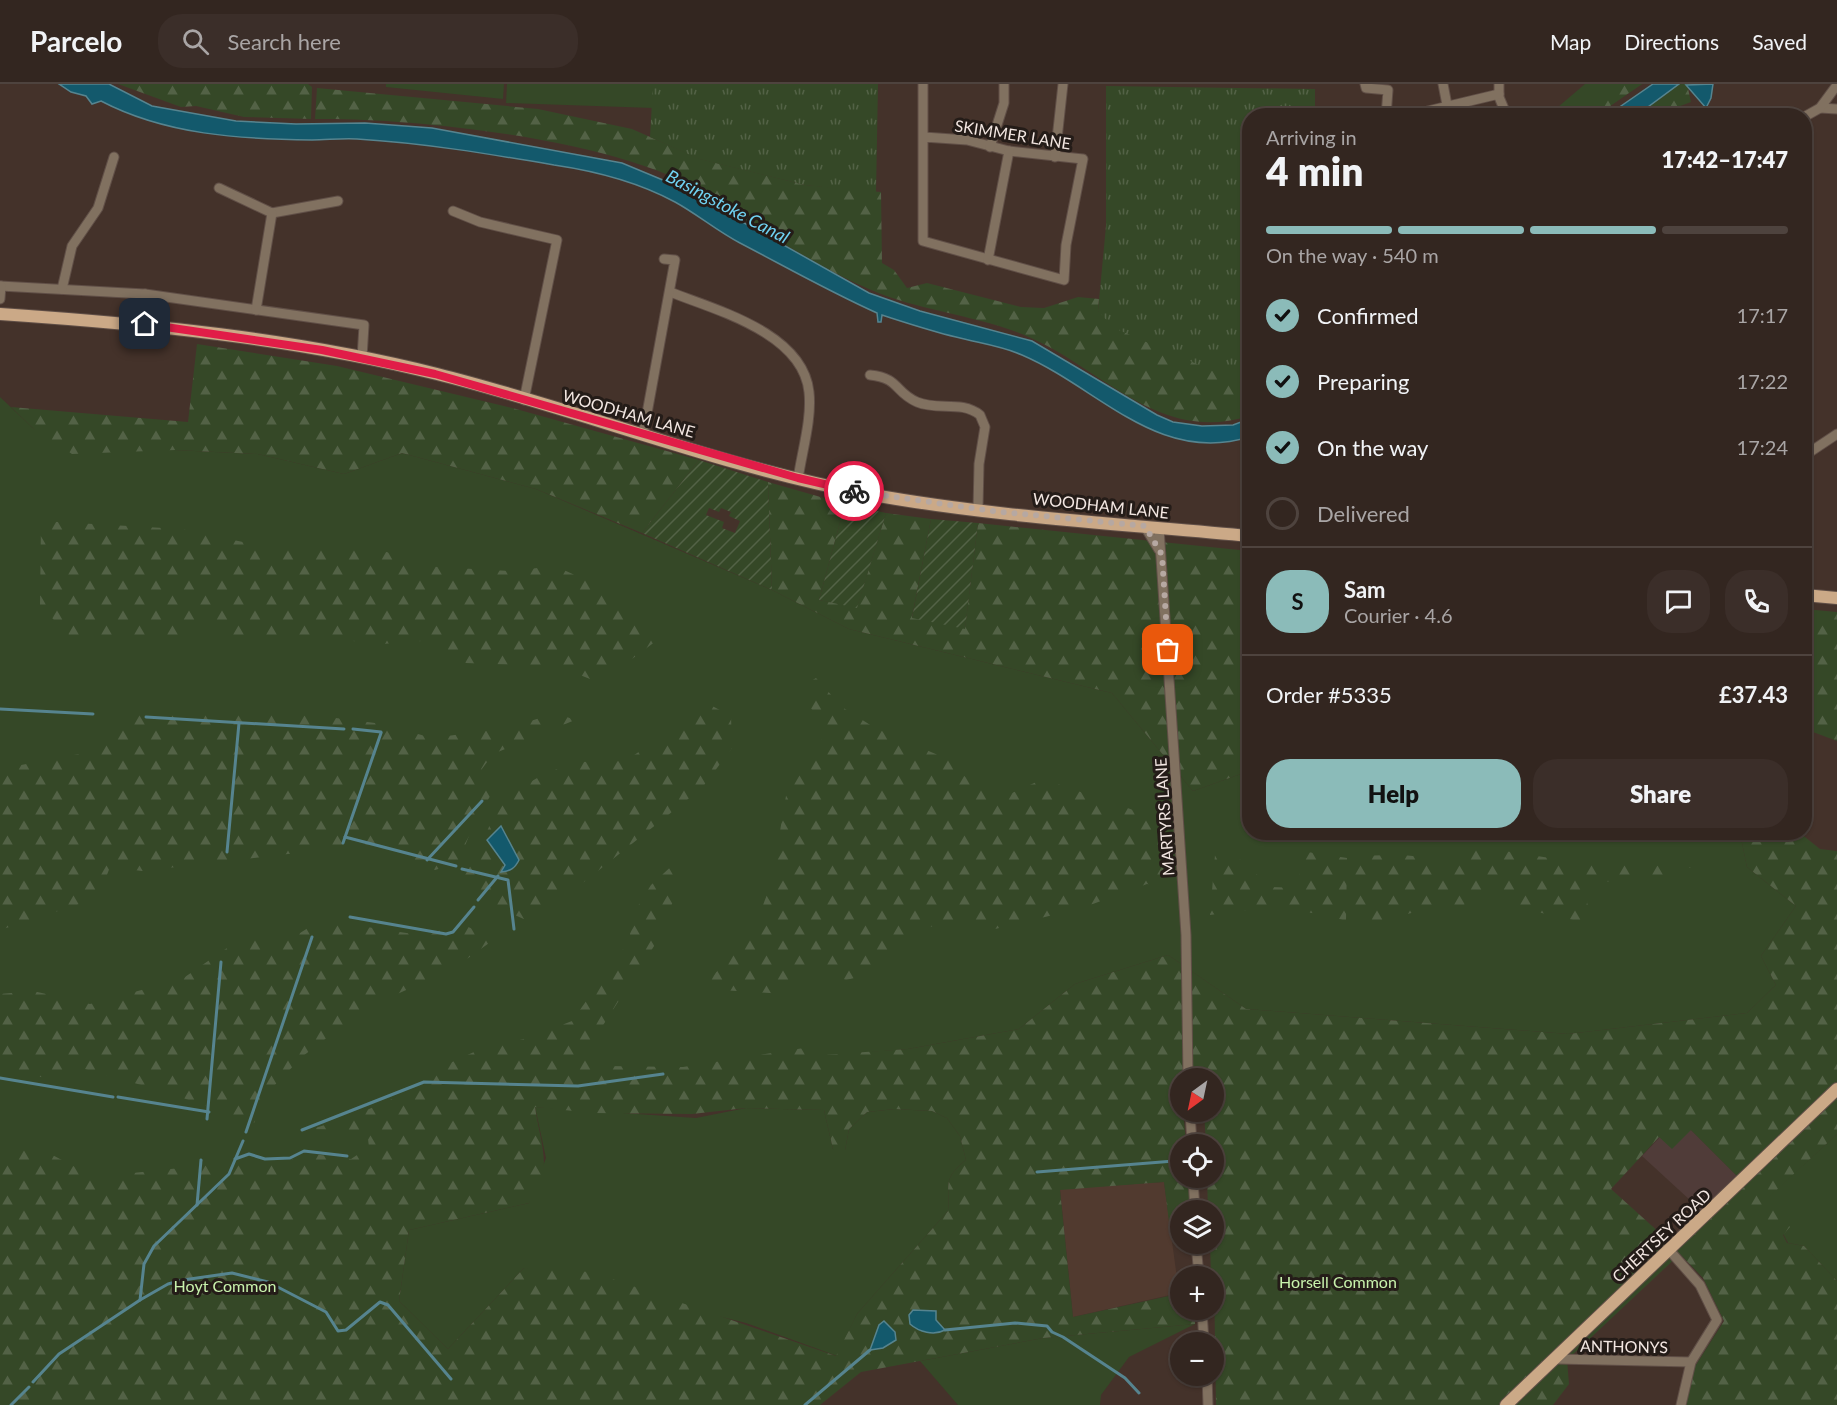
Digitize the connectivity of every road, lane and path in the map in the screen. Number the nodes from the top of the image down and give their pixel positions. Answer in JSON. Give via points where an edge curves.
{"nodes":[{"id":1,"x":923,"y":84,"type":"edge"},
{"id":2,"x":1004,"y":84,"type":"edge"},
{"id":3,"x":1063,"y":84,"type":"edge"},
{"id":4,"x":1365,"y":84,"type":"edge"},
{"id":5,"x":1443,"y":84,"type":"edge"},
{"id":6,"x":1837,"y":85,"type":"edge"},
{"id":7,"x":1499,"y":89,"type":"edge"},
{"id":8,"x":1387,"y":108,"type":"edge"},
{"id":9,"x":1443,"y":108,"type":"edge"},
{"id":10,"x":1446,"y":108,"type":"edge"},
{"id":11,"x":1505,"y":108,"type":"edge"},
{"id":12,"x":1820,"y":108,"type":"junction"},
{"id":13,"x":1837,"y":109,"type":"edge"},
{"id":14,"x":1812,"y":112,"type":"edge"},
{"id":15,"x":924,"y":137,"type":"junction"},
{"id":16,"x":990,"y":147,"type":"junction"},
{"id":17,"x":1009,"y":151,"type":"junction"},
{"id":18,"x":114,"y":157,"type":"dead end"},
{"id":19,"x":1055,"y":157,"type":"junction"},
{"id":20,"x":219,"y":188,"type":"dead end"},
{"id":21,"x":338,"y":201,"type":"dead end"},
{"id":22,"x":453,"y":212,"type":"dead end"},
{"id":23,"x":272,"y":213,"type":"junction"},
{"id":24,"x":664,"y":259,"type":"dead end"},
{"id":25,"x":988,"y":260,"type":"junction"},
{"id":26,"x":1,"y":286,"type":"edge"},
{"id":27,"x":62,"y":289,"type":"junction"},
{"id":28,"x":670,"y":292,"type":"junction"},
{"id":29,"x":145,"y":294,"type":"junction"},
{"id":30,"x":0,"y":299,"type":"edge"},
{"id":31,"x":256,"y":310,"type":"junction"},
{"id":32,"x":0,"y":314,"type":"edge"},
{"id":33,"x":145,"y":324,"type":"junction"},
{"id":34,"x":362,"y":358,"type":"junction"},
{"id":35,"x":870,"y":375,"type":"dead end"},
{"id":36,"x":524,"y":400,"type":"junction"},
{"id":37,"x":1837,"y":434,"type":"edge"},
{"id":38,"x":643,"y":435,"type":"junction"},
{"id":39,"x":1812,"y":451,"type":"edge"},
{"id":40,"x":798,"y":478,"type":"junction"},
{"id":41,"x":978,"y":509,"type":"junction"},
{"id":42,"x":1145,"y":526,"type":"junction"},
{"id":43,"x":1159,"y":528,"type":"junction"},
{"id":44,"x":1242,"y":535,"type":"edge"},
{"id":45,"x":1162,"y":555,"type":"junction"},
{"id":46,"x":1812,"y":596,"type":"edge"},
{"id":47,"x":1837,"y":598,"type":"edge"},
{"id":48,"x":1188,"y":1068,"type":"edge"},
{"id":49,"x":1837,"y":1089,"type":"edge"},
{"id":50,"x":1670,"y":1251,"type":"junction"},
{"id":51,"x":1557,"y":1359,"type":"junction"},
{"id":52,"x":1691,"y":1362,"type":"junction"},
{"id":53,"x":1207,"y":1386,"type":"edge"},
{"id":54,"x":1208,"y":1405,"type":"edge"},
{"id":55,"x":1506,"y":1405,"type":"edge"},
{"id":56,"x":1681,"y":1405,"type":"edge"}],
"edges":[{"from":1,"to":15,"type":"street"},
{"from":2,"to":16,"type":"street","via":[[1004,103]]},
{"from":3,"to":19,"type":"street"},
{"from":4,"to":8,"type":"street","via":[[1366,88],[1388,90]]},
{"from":5,"to":9,"type":"street"},
{"from":6,"to":12,"type":"street"},
{"from":7,"to":10,"type":"street"},
{"from":7,"to":11,"type":"street"},
{"from":12,"to":13,"type":"street"},
{"from":12,"to":14,"type":"street"},
{"from":15,"to":16,"type":"street","name":"SKIMMER LANE","via":[[967,140]]},
{"from":15,"to":25,"type":"street","via":[[923,241]]},
{"from":16,"to":17,"type":"street","name":"SKIMMER LANE"},
{"from":17,"to":19,"type":"street","name":"SKIMMER LANE"},
{"from":17,"to":25,"type":"street"},
{"from":18,"to":27,"type":"street","via":[[98,208],[72,246]]},
{"from":19,"to":25,"type":"street","name":"SKIMMER LANE","via":[[1083,159],[1066,245],[1064,280]]},
{"from":20,"to":23,"type":"street"},
{"from":21,"to":23,"type":"street"},
{"from":22,"to":36,"type":"street","via":[[557,240]]},
{"from":23,"to":31,"type":"street"},
{"from":24,"to":28,"type":"street","via":[[675,260]]},
{"from":26,"to":27,"type":"street"},
{"from":26,"to":30,"type":"street"},
{"from":27,"to":29,"type":"street"},
{"from":28,"to":38,"type":"street"},
{"from":28,"to":40,"type":"street","via":[[743,321],[785,346],[798,360],[807,378],[810,403]]},
{"from":29,"to":31,"type":"street"},
{"from":29,"to":33,"type":"street"},
{"from":31,"to":34,"type":"street","via":[[364,325]]},
{"from":32,"to":33,"type":"main road","name":"WOODHAM LANE"},
{"from":33,"to":34,"type":"main road","name":"WOODHAM LANE"},
{"from":34,"to":36,"type":"main road","name":"WOODHAM LANE"},
{"from":35,"to":41,"type":"street","via":[[886,376],[916,401],[965,406],[980,415],[985,428]]},
{"from":36,"to":38,"type":"main road","name":"WOODHAM LANE"},
{"from":37,"to":39,"type":"street"},
{"from":38,"to":40,"type":"main road","name":"WOODHAM LANE"},
{"from":40,"to":41,"type":"main road","name":"WOODHAM LANE","via":[[869,494]]},
{"from":41,"to":42,"type":"main road","name":"WOODHAM LANE"},
{"from":42,"to":43,"type":"main road","name":"WOODHAM LANE"},
{"from":42,"to":45,"type":"street","name":"MARTYRS LANE"},
{"from":43,"to":44,"type":"main road","name":"WOODHAM LANE"},
{"from":43,"to":45,"type":"street","name":"MARTYRS LANE"},
{"from":45,"to":48,"type":"street","name":"MARTYRS LANE","via":[[1186,935]]},
{"from":46,"to":47,"type":"main road"},
{"from":49,"to":50,"type":"main road","name":"CHERTSEY ROAD"},
{"from":50,"to":51,"type":"main road","name":"CHERTSEY ROAD","via":[[1606,1308]]},
{"from":50,"to":52,"type":"street","via":[[1700,1285],[1717,1320]]},
{"from":51,"to":52,"type":"street","name":"ANTHONYS"},
{"from":51,"to":55,"type":"main road","name":"CHERTSEY ROAD"},
{"from":52,"to":56,"type":"street"},
{"from":53,"to":54,"type":"street"}]}
